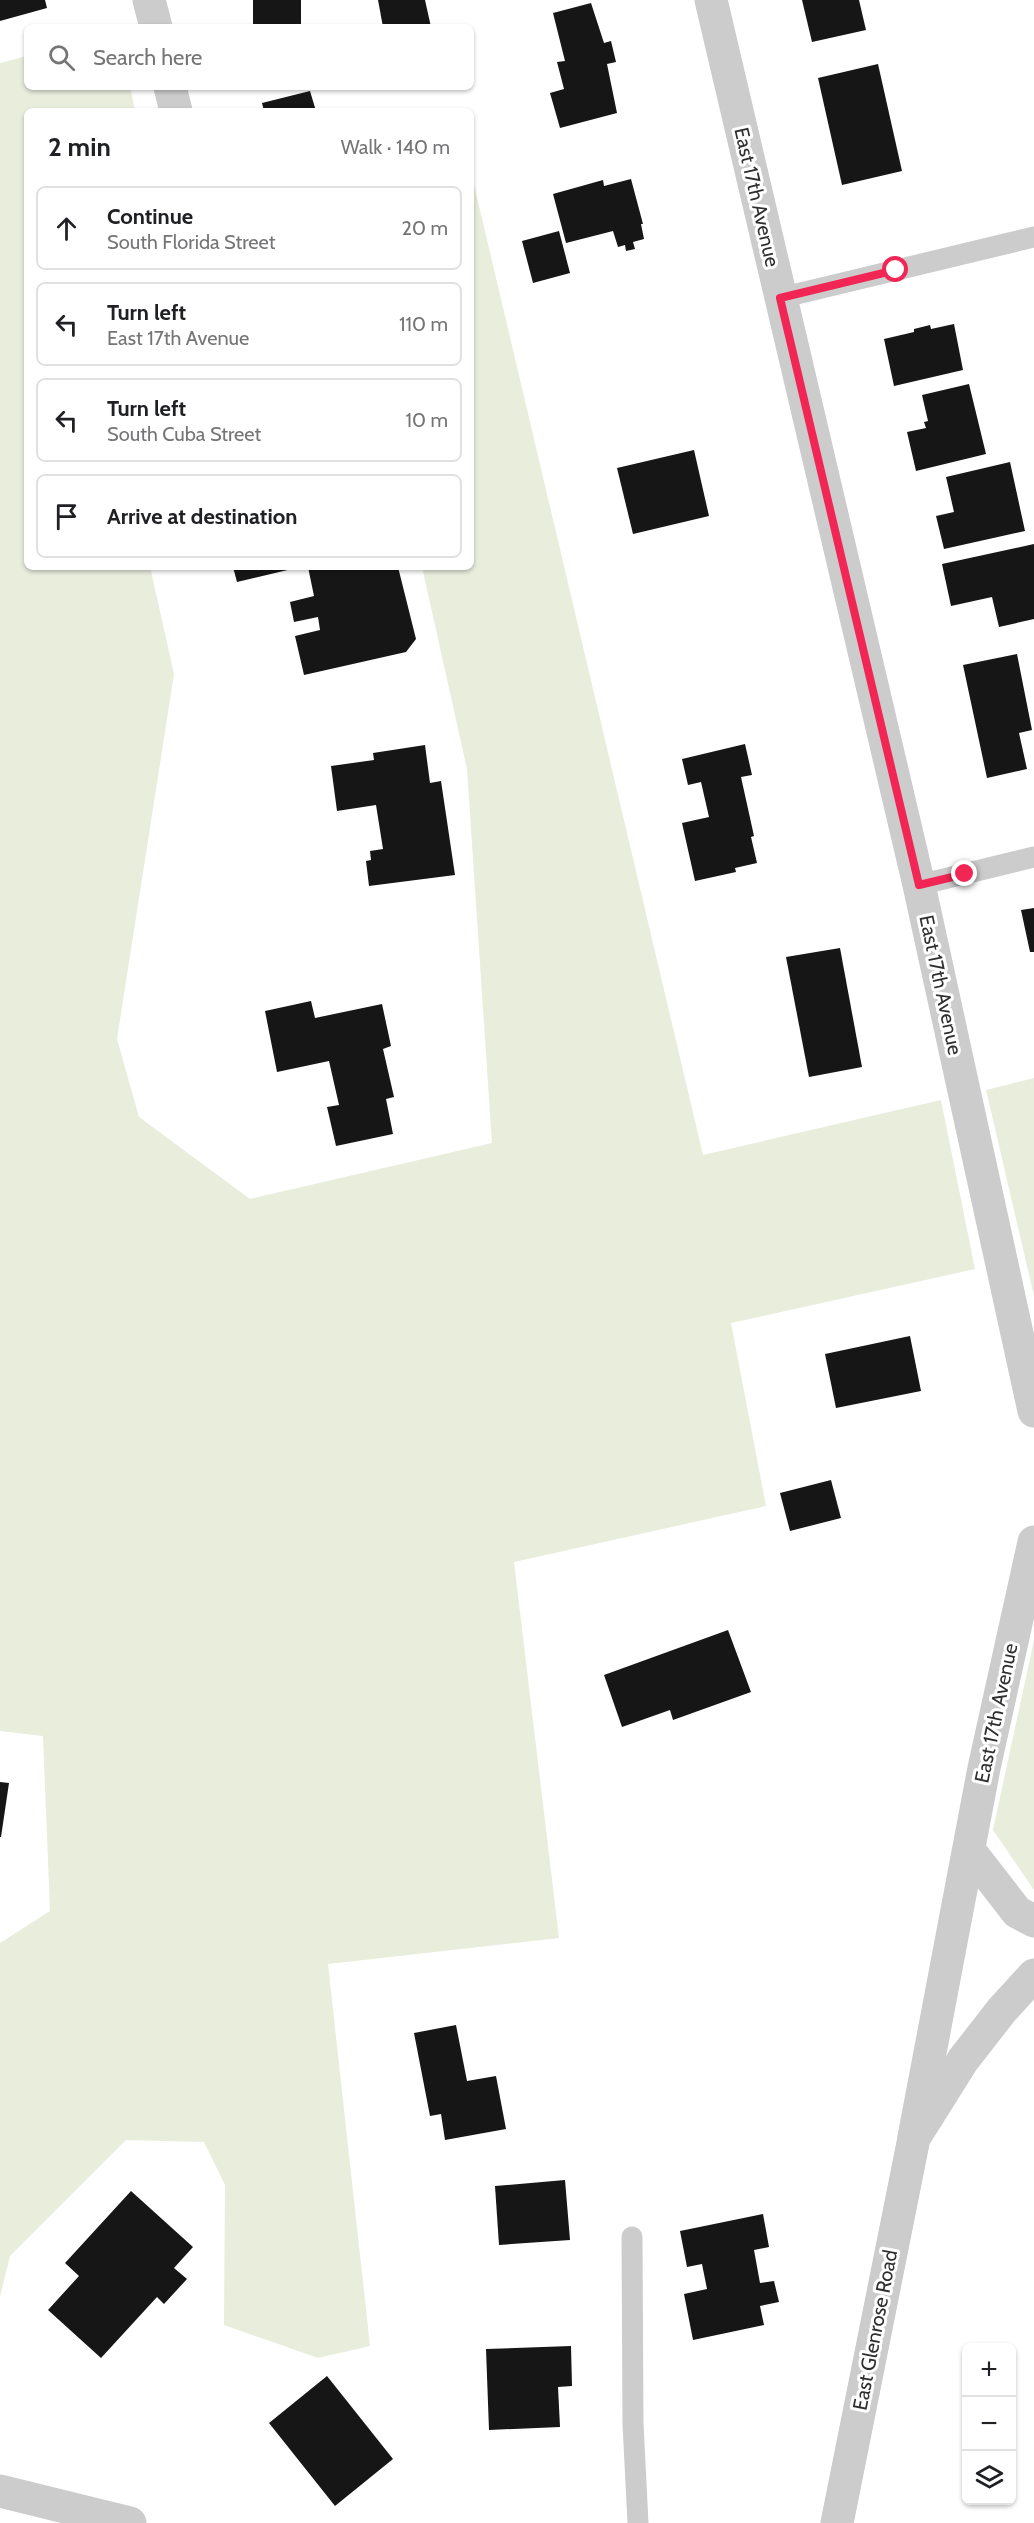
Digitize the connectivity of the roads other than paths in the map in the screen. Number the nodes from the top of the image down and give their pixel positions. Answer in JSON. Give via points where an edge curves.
{"nodes":[{"id":1,"x":149,"y":0,"type":"edge"},
{"id":2,"x":711,"y":0,"type":"edge"},
{"id":3,"x":155,"y":24,"type":"edge"},
{"id":4,"x":171,"y":90,"type":"edge"},
{"id":5,"x":175,"y":108,"type":"edge"},
{"id":6,"x":1034,"y":237,"type":"edge"},
{"id":7,"x":780,"y":298,"type":"junction"},
{"id":8,"x":1034,"y":857,"type":"edge"},
{"id":9,"x":919,"y":885,"type":"junction"},
{"id":10,"x":1034,"y":1411,"type":"edge"},
{"id":11,"x":1034,"y":1542,"type":"edge"},
{"id":12,"x":969,"y":1850,"type":"junction"},
{"id":13,"x":1034,"y":1921,"type":"edge"},
{"id":14,"x":1034,"y":1975,"type":"edge"},
{"id":15,"x":914,"y":2138,"type":"junction"},
{"id":16,"x":632,"y":2237,"type":"dead end"},
{"id":17,"x":0,"y":2491,"type":"edge"},
{"id":18,"x":130,"y":2523,"type":"edge"},
{"id":19,"x":638,"y":2523,"type":"edge"},
{"id":20,"x":837,"y":2523,"type":"edge"}],
"edges":[{"from":1,"to":3,"type":"street"},
{"from":2,"to":7,"type":"street","name":"East 17th Avenue"},
{"from":4,"to":5,"type":"street"},
{"from":6,"to":7,"type":"lane"},
{"from":7,"to":9,"type":"street","name":"East 17th Avenue"},
{"from":8,"to":9,"type":"lane"},
{"from":9,"to":10,"type":"street","name":"East 17th Avenue"},
{"from":11,"to":12,"type":"street","name":"East 17th Avenue"},
{"from":12,"to":13,"type":"street","via":[[1017,1912]]},
{"from":12,"to":15,"type":"street","name":"East 17th Avenue"},
{"from":14,"to":15,"type":"street","via":[[963,2060]]},
{"from":15,"to":20,"type":"street","name":"East Glenrose Road"},
{"from":16,"to":19,"type":"lane"},
{"from":17,"to":18,"type":"street"}]}
